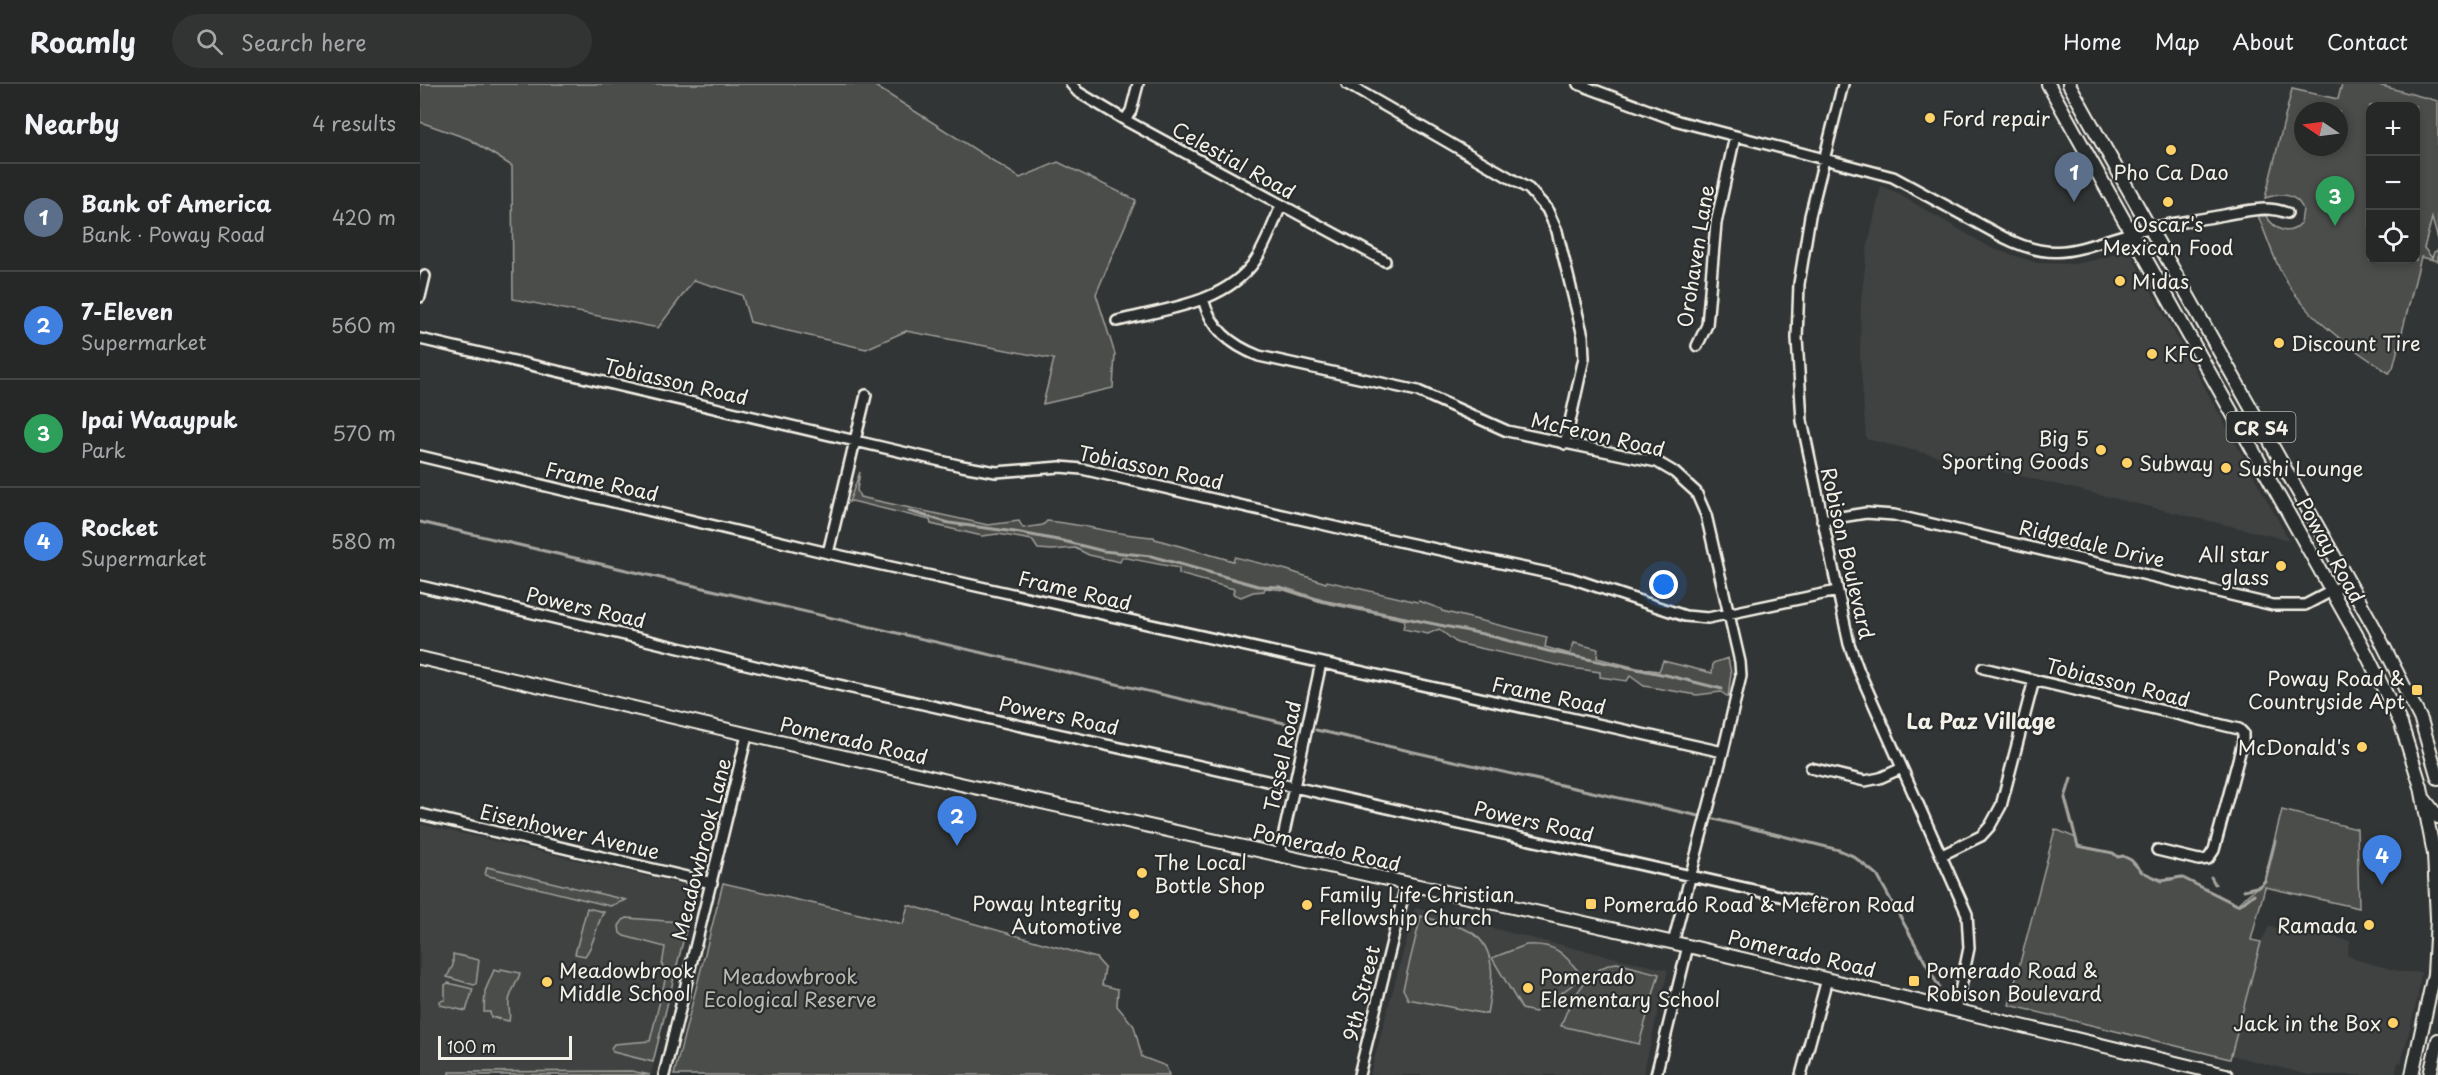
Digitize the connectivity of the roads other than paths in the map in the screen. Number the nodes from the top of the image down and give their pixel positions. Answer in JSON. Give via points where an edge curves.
{"nodes":[{"id":1,"x":1071,"y":84,"type":"edge"},
{"id":2,"x":1138,"y":84,"type":"edge"},
{"id":3,"x":1347,"y":84,"type":"edge"},
{"id":4,"x":1578,"y":84,"type":"edge"},
{"id":5,"x":1843,"y":84,"type":"edge"},
{"id":6,"x":2048,"y":84,"type":"edge"},
{"id":7,"x":2069,"y":84,"type":"edge"},
{"id":8,"x":1125,"y":120,"type":"junction"},
{"id":9,"x":1735,"y":136,"type":"junction"},
{"id":10,"x":1823,"y":159,"type":"junction"},
{"id":11,"x":1281,"y":206,"type":"junction"},
{"id":12,"x":2287,"y":213,"type":"dead end"},
{"id":13,"x":2150,"y":229,"type":"junction"},
{"id":14,"x":2131,"y":233,"type":"junction"},
{"id":15,"x":1385,"y":261,"type":"dead end"},
{"id":16,"x":425,"y":276,"type":"dead end"},
{"id":17,"x":420,"y":297,"type":"edge"},
{"id":18,"x":1203,"y":299,"type":"junction"},
{"id":19,"x":1117,"y":321,"type":"dead end"},
{"id":20,"x":420,"y":339,"type":"edge"},
{"id":21,"x":1697,"y":346,"type":"dead end"},
{"id":22,"x":866,"y":395,"type":"dead end"},
{"id":23,"x":854,"y":442,"type":"junction"},
{"id":24,"x":1565,"y":444,"type":"junction"},
{"id":25,"x":420,"y":456,"type":"edge"},
{"id":26,"x":1821,"y":520,"type":"junction"},
{"id":27,"x":828,"y":553,"type":"junction"},
{"id":28,"x":2349,"y":582,"type":"junction"},
{"id":29,"x":420,"y":586,"type":"edge"},
{"id":30,"x":1837,"y":591,"type":"junction"},
{"id":31,"x":2332,"y":592,"type":"junction"},
{"id":32,"x":1728,"y":615,"type":"junction"},
{"id":33,"x":420,"y":658,"type":"edge"},
{"id":34,"x":1321,"y":663,"type":"junction"},
{"id":35,"x":1983,"y":668,"type":"dead end"},
{"id":36,"x":2034,"y":680,"type":"junction"},
{"id":37,"x":2418,"y":715,"type":"junction"},
{"id":38,"x":2401,"y":724,"type":"junction"},
{"id":39,"x":747,"y":735,"type":"junction"},
{"id":40,"x":1723,"y":752,"type":"junction"},
{"id":41,"x":1811,"y":768,"type":"dead end"},
{"id":42,"x":1902,"y":768,"type":"junction"},
{"id":43,"x":2438,"y":778,"type":"edge"},
{"id":44,"x":1294,"y":786,"type":"junction"},
{"id":45,"x":2423,"y":797,"type":"junction"},
{"id":46,"x":420,"y":814,"type":"edge"},
{"id":47,"x":2438,"y":817,"type":"edge"},
{"id":48,"x":2157,"y":850,"type":"dead end"},
{"id":49,"x":1942,"y":855,"type":"junction"},
{"id":50,"x":1279,"y":856,"type":"junction"},
{"id":51,"x":2436,"y":864,"type":"edge"},
{"id":52,"x":1692,"y":875,"type":"junction"},
{"id":53,"x":712,"y":883,"type":"junction"},
{"id":54,"x":1406,"y":885,"type":"junction"},
{"id":55,"x":1825,"y":906,"type":"dead end"},
{"id":56,"x":1673,"y":943,"type":"junction"},
{"id":57,"x":1688,"y":946,"type":"junction"},
{"id":58,"x":1827,"y":980,"type":"junction"},
{"id":59,"x":1956,"y":1011,"type":"junction"},
{"id":60,"x":2438,"y":1040,"type":"edge"},
{"id":61,"x":664,"y":1075,"type":"edge"},
{"id":62,"x":1359,"y":1075,"type":"edge"},
{"id":63,"x":1656,"y":1075,"type":"edge"},
{"id":64,"x":1801,"y":1075,"type":"edge"},
{"id":65,"x":2226,"y":1075,"type":"edge"},
{"id":66,"x":2412,"y":1075,"type":"edge"},
{"id":67,"x":2430,"y":1075,"type":"edge"}],
"edges":[{"from":1,"to":8,"type":"street","name":"Celestial Road"},
{"from":2,"to":8,"type":"street"},
{"from":3,"to":24,"type":"street","via":[[1529,189],[1547,209],[1557,231],[1584,358]]},
{"from":4,"to":9,"type":"street","via":[[1678,122]]},
{"from":5,"to":10,"type":"street","name":"Robison Boulevard"},
{"from":6,"to":14,"type":"main road","name":"Poway Road","number":"CR S4"},
{"from":7,"to":13,"type":"main road","name":"Poway Road","number":"CR S4"},
{"from":8,"to":11,"type":"street","name":"Celestial Road"},
{"from":9,"to":10,"type":"street"},
{"from":9,"to":21,"type":"street","name":"Orohaven Lane","via":[[1716,223],[1707,326]]},
{"from":10,"to":14,"type":"street","via":[[1899,179],[2031,249],[2071,251]]},
{"from":10,"to":26,"type":"street","name":"Robison Boulevard","via":[[1800,284],[1797,338],[1802,421]]},
{"from":11,"to":15,"type":"street","name":"Celestial Road"},
{"from":11,"to":18,"type":"street","via":[[1255,261],[1236,281]]},
{"from":12,"to":13,"type":"street","via":[[2273,207]]},
{"from":13,"to":14,"type":"street"},
{"from":13,"to":28,"type":"main road","name":"Poway Road","number":"CR S4"},
{"from":14,"to":31,"type":"main road","name":"Poway Road","number":"CR S4"},
{"from":16,"to":17,"type":"street"},
{"from":18,"to":19,"type":"street"},
{"from":18,"to":24,"type":"street","name":"McFeron Road","via":[[1207,315],[1221,334],[1259,356],[1418,391],[1498,428]]},
{"from":20,"to":23,"type":"street","name":"Tobiasson Road"},
{"from":22,"to":23,"type":"street"},
{"from":23,"to":27,"type":"street"},
{"from":23,"to":32,"type":"street","name":"Tobiasson Road","via":[[996,472],[1082,469],[1571,578],[1685,616]]},
{"from":24,"to":32,"type":"street","name":"McFeron Road","via":[[1657,462],[1696,492],[1706,515]]},
{"from":25,"to":27,"type":"street","name":"Frame Road"},
{"from":26,"to":30,"type":"street","name":"Robison Boulevard"},
{"from":26,"to":31,"type":"street","name":"Ridgedale Drive","via":[[1866,513],[1894,515],[2273,605],[2305,605]]},
{"from":27,"to":34,"type":"street","name":"Frame Road"},
{"from":28,"to":31,"type":"street","name":"Ridgedale Drive"},
{"from":28,"to":37,"type":"main road","name":"Poway Road","number":"CR S4"},
{"from":29,"to":44,"type":"street","name":"Powers Road","via":[[766,669]]},
{"from":30,"to":32,"type":"street","name":"Tobiasson Road"},
{"from":30,"to":42,"type":"street","name":"Robison Boulevard","via":[[1849,644]]},
{"from":31,"to":38,"type":"main road","name":"Poway Road","number":"CR S4"},
{"from":32,"to":40,"type":"street","name":"McFeron Road","via":[[1741,676]]},
{"from":33,"to":39,"type":"main road","name":"Pomerado Road"},
{"from":34,"to":40,"type":"street","name":"Frame Road"},
{"from":34,"to":44,"type":"street","name":"Tassel Road"},
{"from":35,"to":36,"type":"street","name":"Tobiasson Road"},
{"from":36,"to":48,"type":"street","name":"Tobiasson Road","via":[[2243,733],[2227,804],[2208,859]]},
{"from":36,"to":49,"type":"street","via":[[2001,806],[1981,836]]},
{"from":37,"to":38,"type":"main road"},
{"from":37,"to":43,"type":"main road","name":"Poway Road","number":"CR S4"},
{"from":38,"to":45,"type":"main road","name":"Poway Road","number":"CR S4"},
{"from":39,"to":50,"type":"main road","name":"Pomerado Road"},
{"from":39,"to":53,"type":"street","name":"Meadowbrook Lane"},
{"from":40,"to":52,"type":"street","name":"McFeron Road"},
{"from":41,"to":42,"type":"street","via":[[1866,781]]},
{"from":42,"to":49,"type":"street","name":"Robison Boulevard"},
{"from":44,"to":50,"type":"street","name":"Tassel Road"},
{"from":44,"to":52,"type":"street","name":"Powers Road"},
{"from":45,"to":47,"type":"main road"},
{"from":45,"to":51,"type":"main road","name":"Poway Road","number":"CR S4"},
{"from":46,"to":53,"type":"street","name":"Eisenhower Avenue"},
{"from":49,"to":59,"type":"street","name":"Robison Boulevard","via":[[1967,914],[1969,930]]},
{"from":50,"to":54,"type":"main road","name":"Pomerado Road"},
{"from":51,"to":66,"type":"main road","name":"Poway Road","number":"CR S4","via":[[2434,974]]},
{"from":52,"to":55,"type":"street","name":"Powers Road"},
{"from":52,"to":56,"type":"street","name":"McFeron Road"},
{"from":53,"to":61,"type":"street","name":"Meadowbrook Lane"},
{"from":54,"to":56,"type":"main road","name":"Pomerado Road"},
{"from":54,"to":62,"type":"street","name":"9th Street"},
{"from":56,"to":57,"type":"main road","name":"Pomerado Road"},
{"from":57,"to":58,"type":"main road","name":"Pomerado Road"},
{"from":57,"to":63,"type":"street"},
{"from":58,"to":59,"type":"main road","name":"Pomerado Road"},
{"from":58,"to":64,"type":"street"},
{"from":59,"to":65,"type":"main road","name":"Pomerado Road"},
{"from":60,"to":67,"type":"main road"}]}
